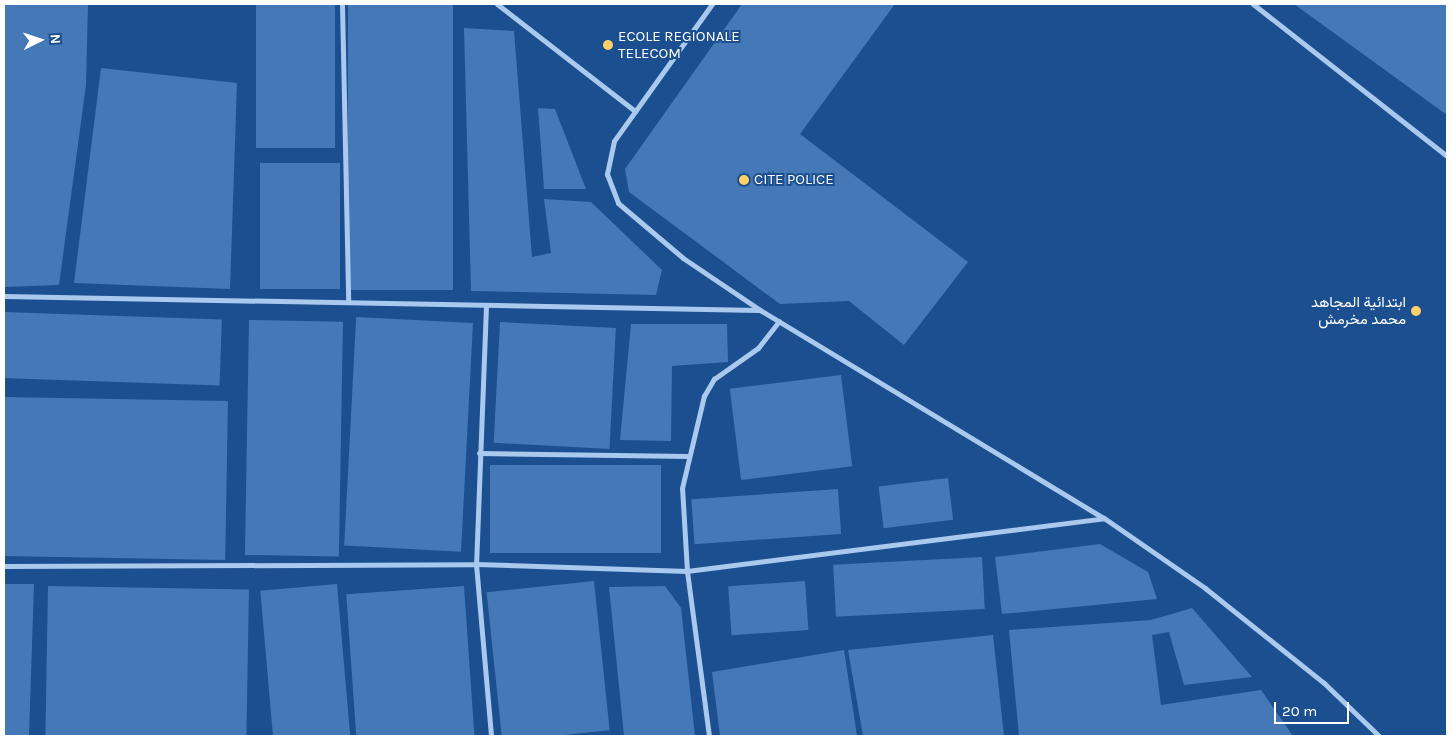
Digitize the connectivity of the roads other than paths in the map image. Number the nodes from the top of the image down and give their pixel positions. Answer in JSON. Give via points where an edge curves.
{"nodes":[{"id":1,"x":342,"y":4,"type":"edge"},
{"id":2,"x":497,"y":4,"type":"edge"},
{"id":3,"x":712,"y":4,"type":"edge"},
{"id":4,"x":1253,"y":4,"type":"edge"},
{"id":5,"x":635,"y":111,"type":"junction"},
{"id":6,"x":1447,"y":156,"type":"edge"},
{"id":7,"x":4,"y":296,"type":"edge"},
{"id":8,"x":348,"y":302,"type":"junction"},
{"id":9,"x":486,"y":306,"type":"junction"},
{"id":10,"x":760,"y":310,"type":"junction"},
{"id":11,"x":779,"y":321,"type":"junction"},
{"id":12,"x":479,"y":453,"type":"junction"},
{"id":13,"x":688,"y":456,"type":"junction"},
{"id":14,"x":1104,"y":518,"type":"junction"},
{"id":15,"x":476,"y":564,"type":"junction"},
{"id":16,"x":4,"y":566,"type":"edge"},
{"id":17,"x":687,"y":571,"type":"junction"},
{"id":18,"x":491,"y":736,"type":"edge"},
{"id":19,"x":709,"y":736,"type":"edge"},
{"id":20,"x":1379,"y":736,"type":"edge"}],
"edges":[{"from":1,"to":8,"type":"street"},
{"from":2,"to":5,"type":"street"},
{"from":3,"to":5,"type":"street"},
{"from":4,"to":6,"type":"street"},
{"from":5,"to":10,"type":"street","via":[[608,156],[607,174],[618,204],[683,258]]},
{"from":7,"to":8,"type":"street"},
{"from":8,"to":9,"type":"street"},
{"from":9,"to":10,"type":"street"},
{"from":9,"to":12,"type":"street"},
{"from":10,"to":11,"type":"street"},
{"from":11,"to":13,"type":"street","via":[[752,353],[714,379],[704,396]]},
{"from":11,"to":14,"type":"street"},
{"from":12,"to":13,"type":"street"},
{"from":12,"to":15,"type":"street"},
{"from":13,"to":17,"type":"street","via":[[682,488]]},
{"from":14,"to":17,"type":"street"},
{"from":14,"to":20,"type":"street","via":[[1206,588],[1324,683]]},
{"from":15,"to":16,"type":"street"},
{"from":15,"to":17,"type":"street"},
{"from":15,"to":18,"type":"street"},
{"from":17,"to":19,"type":"street"}]}
